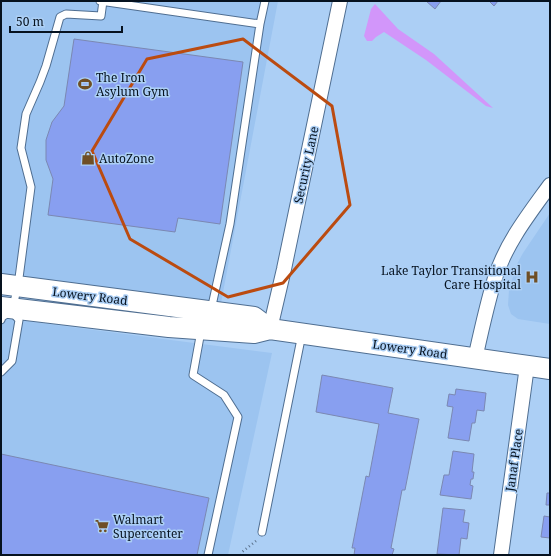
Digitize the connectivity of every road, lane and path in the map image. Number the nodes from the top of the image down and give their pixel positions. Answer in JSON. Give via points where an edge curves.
{"nodes":[{"id":1,"x":102,"y":1,"type":"edge"},
{"id":2,"x":265,"y":1,"type":"edge"},
{"id":3,"x":340,"y":1,"type":"edge"},
{"id":4,"x":260,"y":24,"type":"junction"},
{"id":5,"x":550,"y":185,"type":"edge"},
{"id":6,"x":9,"y":285,"type":"edge"},
{"id":7,"x":7,"y":311,"type":"edge"},
{"id":8,"x":206,"y":320,"type":"junction"},
{"id":9,"x":270,"y":329,"type":"junction"},
{"id":10,"x":302,"y":334,"type":"junction"},
{"id":11,"x":475,"y":358,"type":"junction"},
{"id":12,"x":527,"y":366,"type":"junction"},
{"id":13,"x":550,"y":369,"type":"edge"},
{"id":14,"x":1,"y":372,"type":"edge"},
{"id":15,"x":262,"y":532,"type":"joint"},
{"id":16,"x":208,"y":555,"type":"edge"},
{"id":17,"x":240,"y":555,"type":"edge"},
{"id":18,"x":501,"y":555,"type":"edge"}],
"edges":[{"from":1,"to":4,"type":"lane"},
{"from":1,"to":6,"type":"lane","via":[[101,16],[66,14],[60,17],[40,82],[26,114],[20,148],[31,187]]},
{"from":2,"to":4,"type":"lane"},
{"from":3,"to":9,"type":"street","name":"Security Lane"},
{"from":4,"to":8,"type":"lane","via":[[230,224]]},
{"from":5,"to":11,"type":"street","via":[[521,224],[495,277]]},
{"from":6,"to":7,"type":"lane"},
{"from":6,"to":8,"type":"street","name":"Lowery Road"},
{"from":7,"to":8,"type":"street","name":"Lowery Road","via":[[169,327]]},
{"from":7,"to":14,"type":"lane","via":[[19,320],[12,361]]},
{"from":8,"to":9,"type":"street","name":"Lowery Road","via":[[254,317]]},
{"from":8,"to":16,"type":"lane","via":[[193,375],[224,395],[238,417]]},
{"from":9,"to":10,"type":"street","name":"Lowery Road"},
{"from":10,"to":11,"type":"street","name":"Lowery Road"},
{"from":10,"to":15,"type":"lane"},
{"from":11,"to":12,"type":"street","name":"Lowery Road"},
{"from":12,"to":13,"type":"street","name":"Lowery Road"},
{"from":12,"to":18,"type":"street","name":"Janaf Place"},
{"from":15,"to":17,"type":"path"}]}
